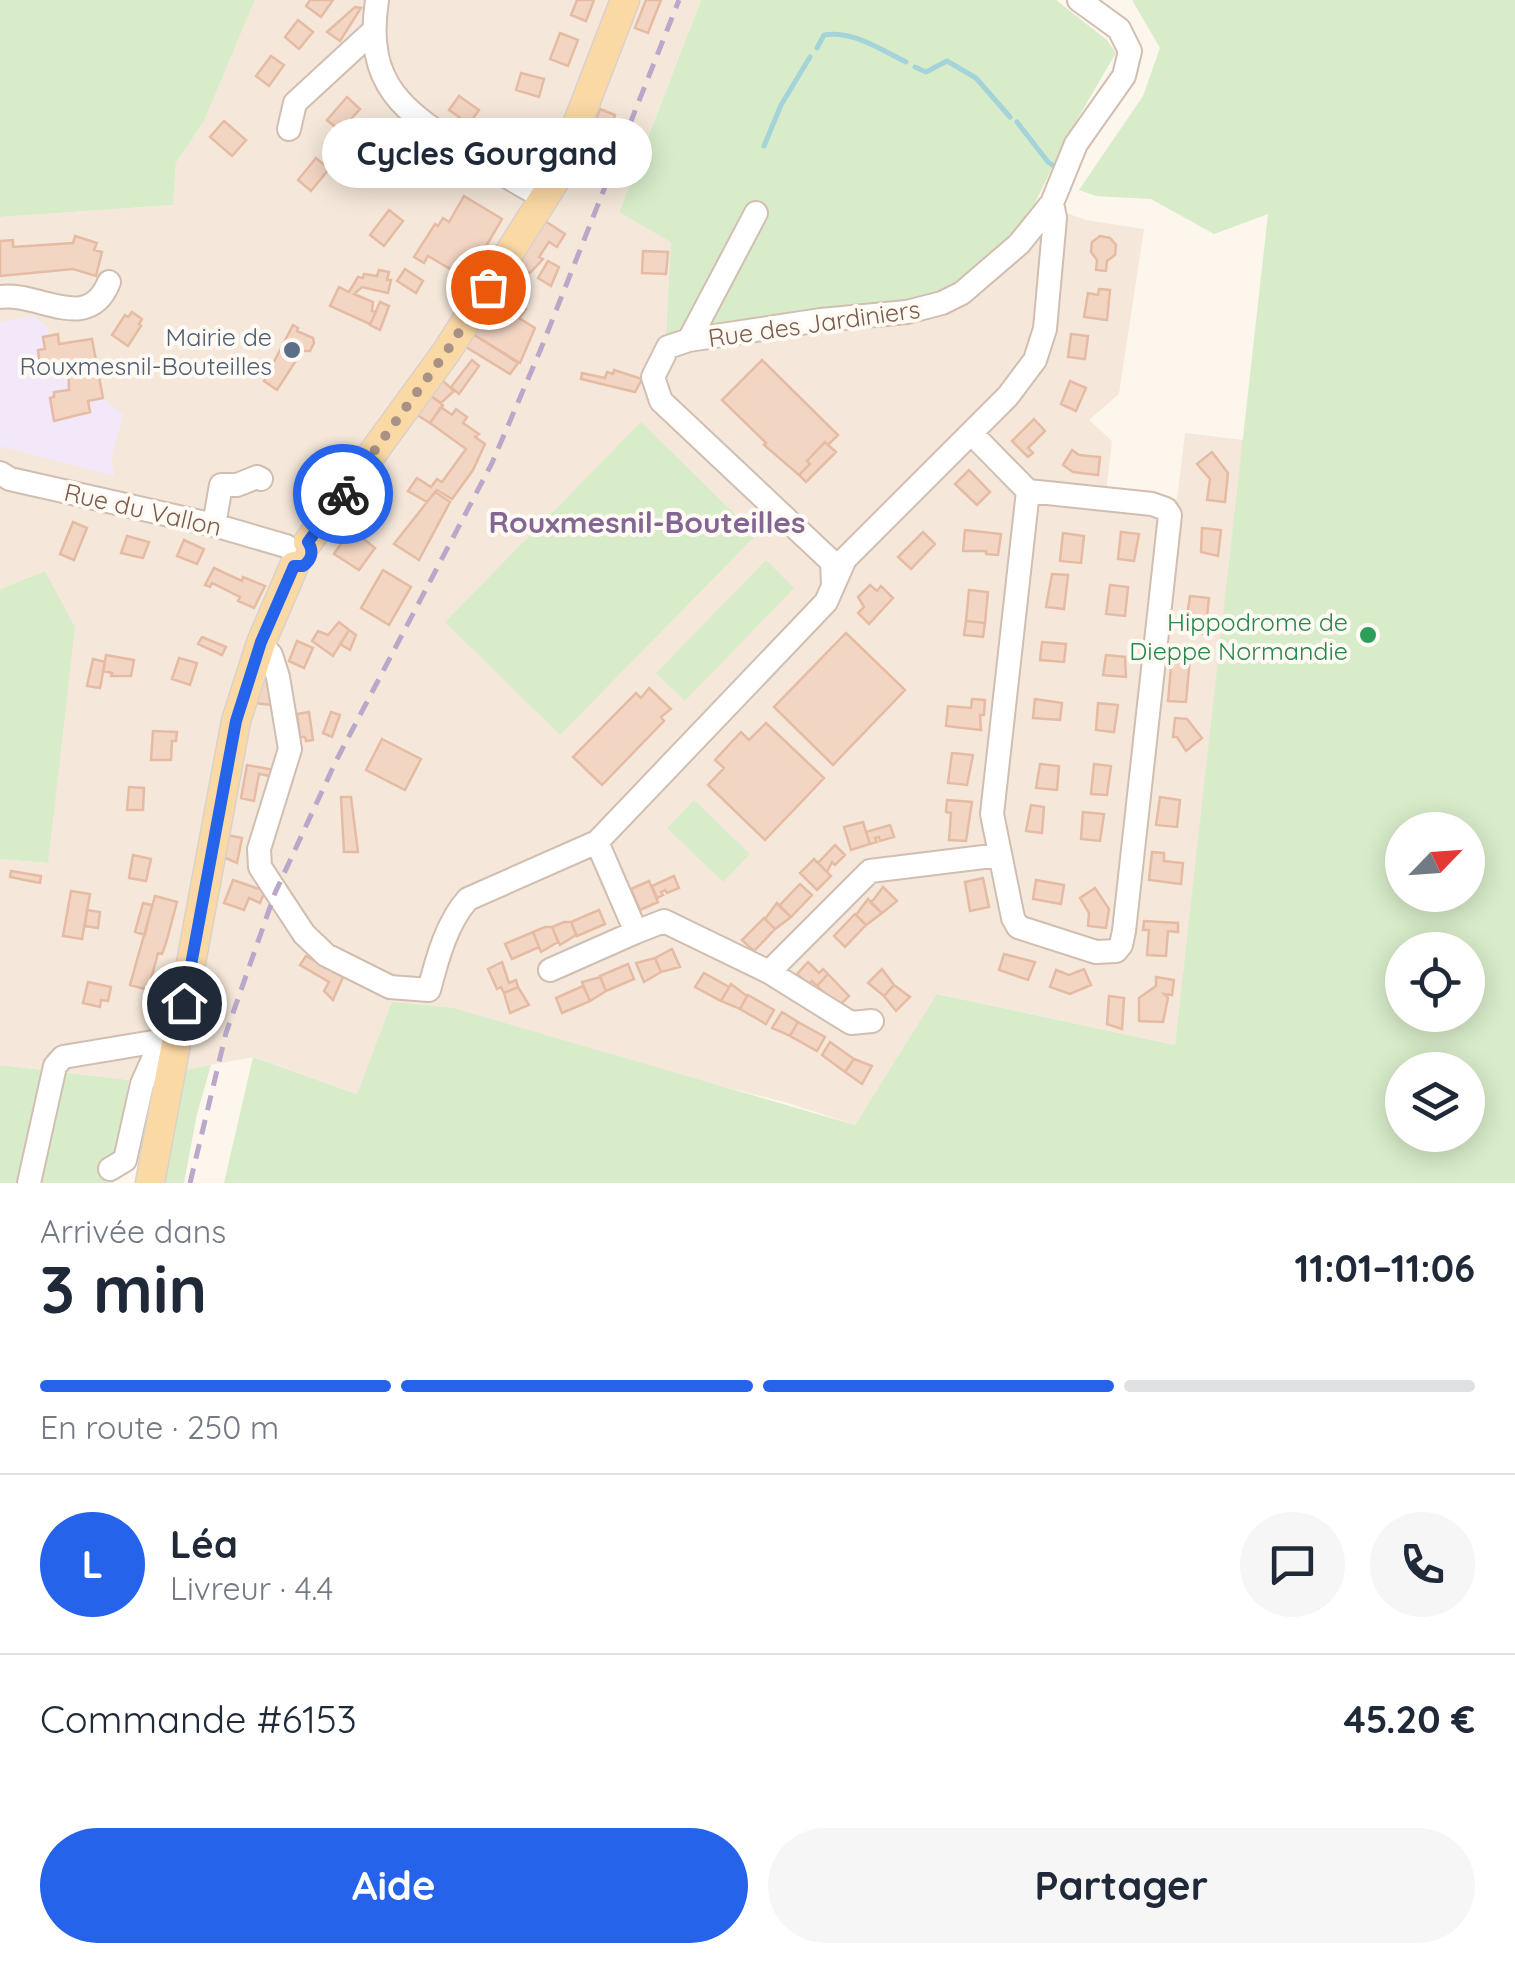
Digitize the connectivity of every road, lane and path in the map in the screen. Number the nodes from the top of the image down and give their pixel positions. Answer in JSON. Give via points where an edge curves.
{"nodes":[{"id":1,"x":377,"y":0,"type":"edge"},
{"id":2,"x":625,"y":0,"type":"edge"},
{"id":3,"x":1079,"y":0,"type":"edge"},
{"id":4,"x":372,"y":32,"type":"junction"},
{"id":5,"x":289,"y":129,"type":"dead end"},
{"id":6,"x":544,"y":197,"type":"junction"},
{"id":7,"x":1052,"y":203,"type":"junction"},
{"id":8,"x":756,"y":213,"type":"dead end"},
{"id":9,"x":110,"y":282,"type":"dead end"},
{"id":10,"x":0,"y":297,"type":"edge"},
{"id":11,"x":688,"y":340,"type":"junction"},
{"id":12,"x":972,"y":434,"type":"junction"},
{"id":13,"x":0,"y":472,"type":"edge"},
{"id":14,"x":261,"y":479,"type":"dead end"},
{"id":15,"x":1028,"y":492,"type":"junction"},
{"id":16,"x":214,"y":525,"type":"junction"},
{"id":17,"x":296,"y":551,"type":"junction"},
{"id":18,"x":833,"y":588,"type":"junction"},
{"id":19,"x":261,"y":642,"type":"junction"},
{"id":20,"x":597,"y":842,"type":"junction"},
{"id":21,"x":1000,"y":855,"type":"junction"},
{"id":22,"x":636,"y":932,"type":"junction"},
{"id":23,"x":550,"y":970,"type":"dead end"},
{"id":24,"x":770,"y":972,"type":"junction"},
{"id":25,"x":872,"y":1021,"type":"dead end"},
{"id":26,"x":167,"y":1040,"type":"junction"},
{"id":27,"x":110,"y":1169,"type":"dead end"},
{"id":28,"x":29,"y":1183,"type":"edge"},
{"id":29,"x":150,"y":1183,"type":"edge"}],
"edges":[{"from":1,"to":4,"type":"street"},
{"from":2,"to":6,"type":"main road"},
{"from":3,"to":7,"type":"street","name":"Rue des Jardiniers","via":[[1118,29],[1130,50],[1124,76],[1076,144]]},
{"from":4,"to":5,"type":"street","via":[[294,103]]},
{"from":4,"to":6,"type":"street","via":[[395,97],[416,119]]},
{"from":6,"to":17,"type":"main road","via":[[447,351]]},
{"from":7,"to":11,"type":"street","name":"Rue des Jardiniers","via":[[1020,244],[962,293]]},
{"from":7,"to":12,"type":"street","via":[[1044,329],[1034,360]]},
{"from":8,"to":11,"type":"street"},
{"from":9,"to":10,"type":"street","via":[[93,305],[56,307]]},
{"from":11,"to":18,"type":"street","name":"Rue des Jardiniers","via":[[668,346],[654,377],[661,401],[832,562]]},
{"from":12,"to":15,"type":"street"},
{"from":12,"to":18,"type":"street","via":[[845,558]]},
{"from":13,"to":16,"type":"street","name":"Rue du Vallon"},
{"from":14,"to":16,"type":"street","via":[[221,485]]},
{"from":15,"to":21,"type":"street","via":[[992,814]]},
{"from":15,"to":21,"type":"street","via":[[1160,505],[1170,514],[1121,945],[1096,952],[1018,927]]},
{"from":16,"to":17,"type":"street","name":"Rue du Vallon"},
{"from":17,"to":19,"type":"main road"},
{"from":18,"to":20,"type":"street"},
{"from":19,"to":20,"type":"street","via":[[278,677],[290,749],[259,848],[260,867],[314,946],[390,986],[429,990],[468,899]]},
{"from":19,"to":26,"type":"main road","via":[[230,747]]},
{"from":20,"to":22,"type":"street"},
{"from":21,"to":24,"type":"street","via":[[870,871]]},
{"from":22,"to":23,"type":"street"},
{"from":22,"to":24,"type":"street","via":[[664,921]]},
{"from":24,"to":25,"type":"street","via":[[851,1023]]},
{"from":26,"to":27,"type":"street","via":[[142,1084],[124,1160]]},
{"from":26,"to":28,"type":"street","via":[[63,1057],[55,1066]]},
{"from":26,"to":29,"type":"main road"}]}
